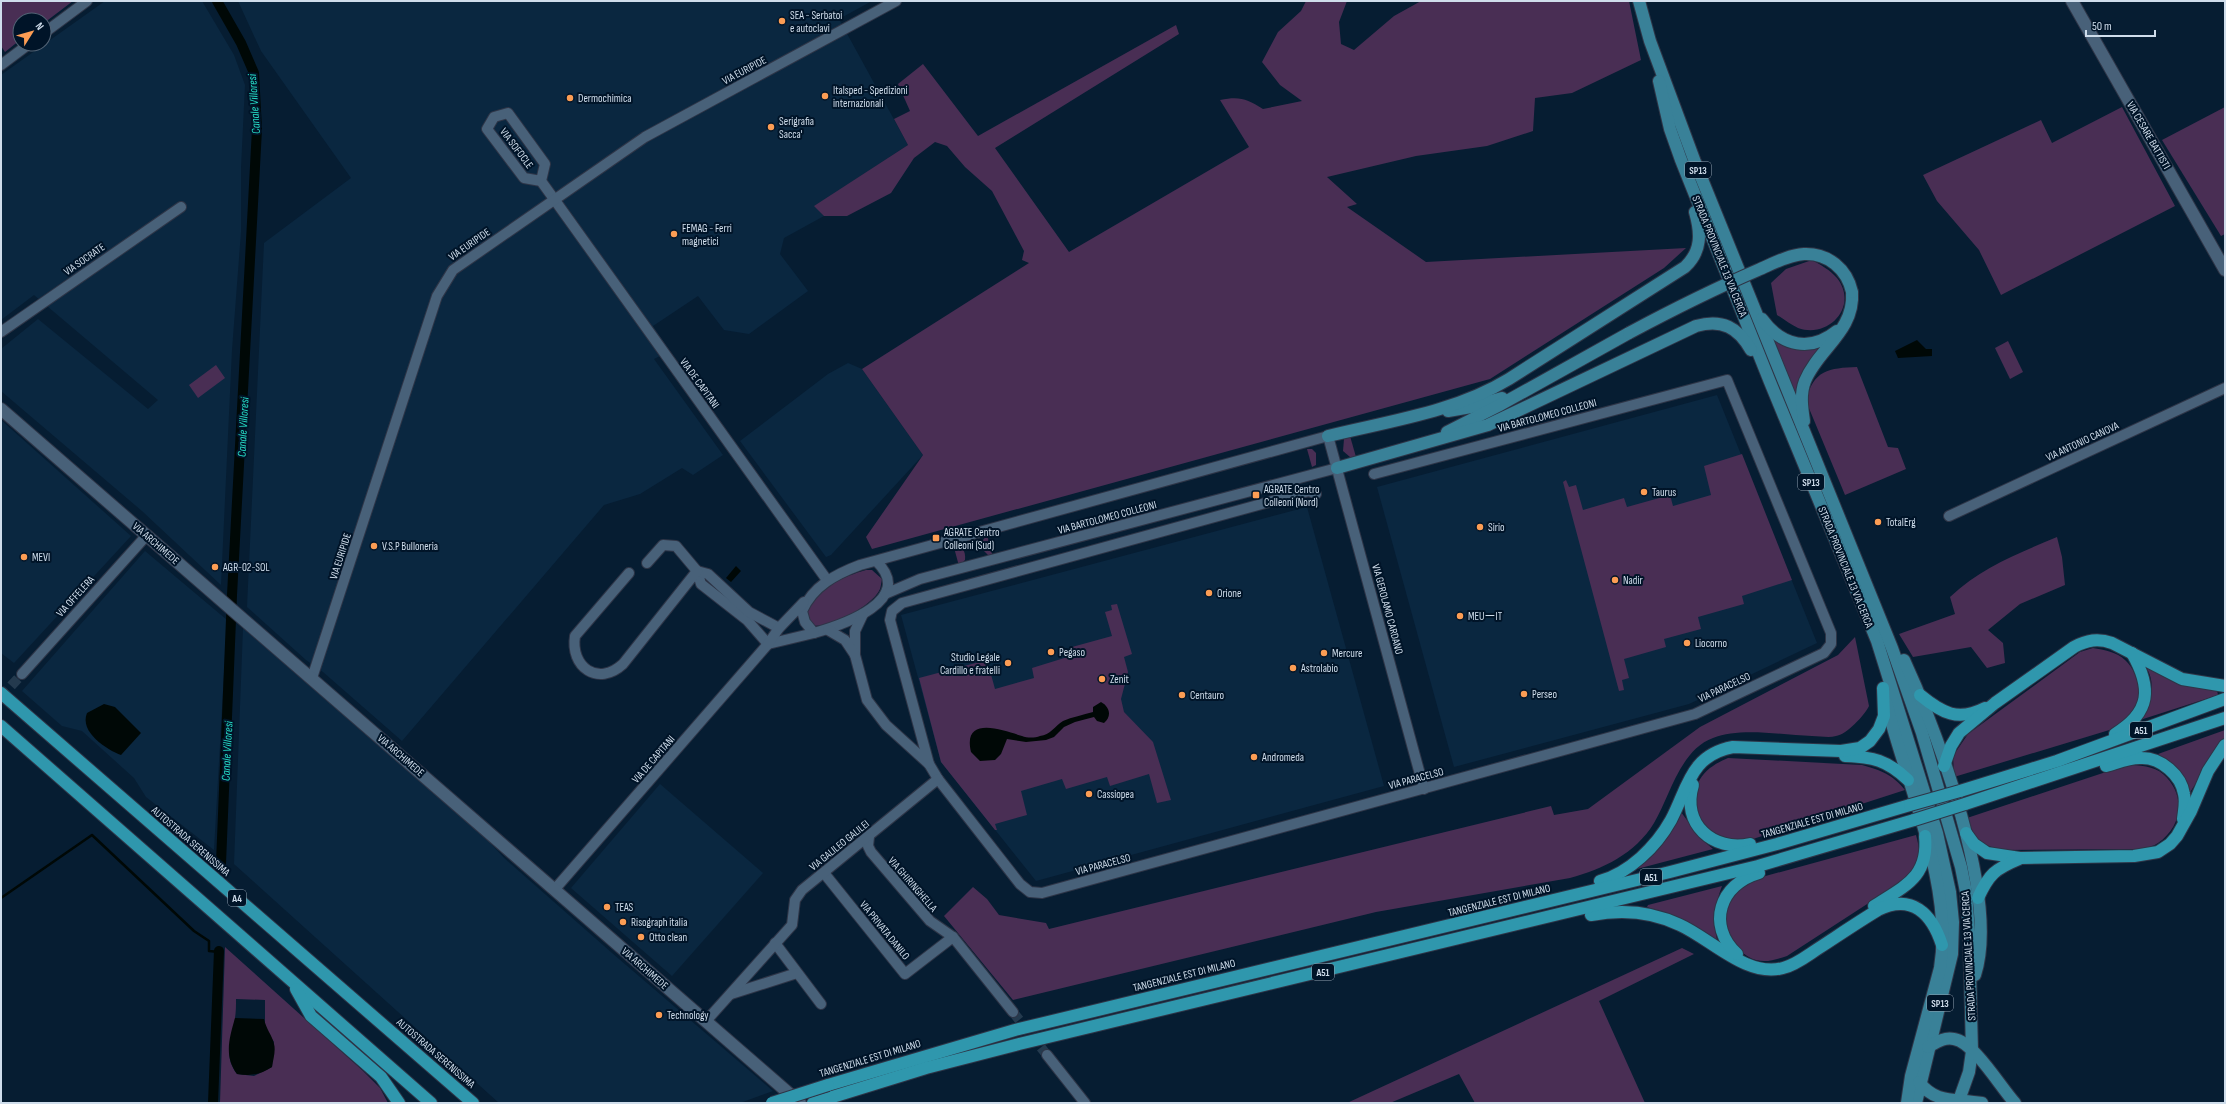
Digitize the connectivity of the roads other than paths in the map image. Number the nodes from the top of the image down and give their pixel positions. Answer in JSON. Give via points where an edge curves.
{"nodes":[{"id":1,"x":87,"y":1,"type":"edge"},
{"id":2,"x":896,"y":1,"type":"edge"},
{"id":3,"x":1639,"y":1,"type":"edge"},
{"id":4,"x":2072,"y":1,"type":"edge"},
{"id":5,"x":52,"y":27,"type":"edge"},
{"id":6,"x":1650,"y":41,"type":"junction"},
{"id":7,"x":18,"y":52,"type":"edge"},
{"id":8,"x":1,"y":65,"type":"edge"},
{"id":9,"x":1672,"y":134,"type":"junction"},
{"id":10,"x":541,"y":181,"type":"junction"},
{"id":11,"x":554,"y":199,"type":"junction"},
{"id":12,"x":180,"y":207,"type":"dead end"},
{"id":13,"x":2225,"y":270,"type":"edge"},
{"id":14,"x":1750,"y":298,"type":"junction"},
{"id":15,"x":1846,"y":323,"type":"junction"},
{"id":16,"x":1,"y":332,"type":"edge"},
{"id":17,"x":1726,"y":380,"type":"joint"},
{"id":18,"x":1770,"y":382,"type":"junction"},
{"id":19,"x":1531,"y":387,"type":"junction"},
{"id":20,"x":2225,"y":388,"type":"edge"},
{"id":21,"x":1,"y":409,"type":"edge"},
{"id":22,"x":1433,"y":410,"type":"junction"},
{"id":23,"x":1328,"y":436,"type":"junction"},
{"id":24,"x":1807,"y":440,"type":"junction"},
{"id":25,"x":1430,"y":441,"type":"junction"},
{"id":26,"x":1337,"y":468,"type":"junction"},
{"id":27,"x":1374,"y":474,"type":"dead end"},
{"id":28,"x":1316,"y":494,"type":"dead end"},
{"id":29,"x":1949,"y":516,"type":"dead end"},
{"id":30,"x":147,"y":535,"type":"junction"},
{"id":31,"x":876,"y":561,"type":"junction"},
{"id":32,"x":647,"y":563,"type":"dead end"},
{"id":33,"x":697,"y":571,"type":"junction"},
{"id":34,"x":629,"y":573,"type":"dead end"},
{"id":35,"x":827,"y":580,"type":"junction"},
{"id":36,"x":1852,"y":582,"type":"junction"},
{"id":37,"x":885,"y":594,"type":"junction"},
{"id":38,"x":807,"y":599,"type":"junction"},
{"id":39,"x":1873,"y":602,"type":"junction"},
{"id":40,"x":863,"y":614,"type":"junction"},
{"id":41,"x":779,"y":628,"type":"junction"},
{"id":42,"x":828,"y":630,"type":"junction"},
{"id":43,"x":814,"y":633,"type":"junction"},
{"id":44,"x":768,"y":644,"type":"junction"},
{"id":45,"x":2132,"y":653,"type":"junction"},
{"id":46,"x":855,"y":655,"type":"junction"},
{"id":47,"x":22,"y":674,"type":"tunnel mouth"},
{"id":48,"x":312,"y":678,"type":"junction"},
{"id":49,"x":2225,"y":686,"type":"edge"},
{"id":50,"x":1883,"y":688,"type":"junction"},
{"id":51,"x":1,"y":693,"type":"edge"},
{"id":52,"x":1920,"y":695,"type":"junction"},
{"id":53,"x":2225,"y":699,"type":"edge"},
{"id":54,"x":1996,"y":703,"type":"junction"},
{"id":55,"x":2225,"y":718,"type":"edge"},
{"id":56,"x":1,"y":726,"type":"edge"},
{"id":57,"x":2225,"y":745,"type":"edge"},
{"id":58,"x":2057,"y":761,"type":"junction"},
{"id":59,"x":929,"y":764,"type":"junction"},
{"id":60,"x":1944,"y":766,"type":"junction"},
{"id":61,"x":2073,"y":770,"type":"junction"},
{"id":62,"x":938,"y":779,"type":"junction"},
{"id":63,"x":1908,"y":780,"type":"junction"},
{"id":64,"x":1424,"y":788,"type":"junction"},
{"id":65,"x":2181,"y":830,"type":"junction"},
{"id":66,"x":1966,"y":833,"type":"junction"},
{"id":67,"x":1925,"y":836,"type":"junction"},
{"id":68,"x":869,"y":837,"type":"junction"},
{"id":69,"x":1776,"y":844,"type":"junction"},
{"id":70,"x":1813,"y":850,"type":"junction"},
{"id":71,"x":2020,"y":858,"type":"junction"},
{"id":72,"x":824,"y":873,"type":"junction"},
{"id":73,"x":555,"y":889,"type":"junction"},
{"id":74,"x":1978,"y":898,"type":"junction"},
{"id":75,"x":1525,"y":907,"type":"junction"},
{"id":76,"x":1531,"y":922,"type":"junction"},
{"id":77,"x":954,"y":937,"type":"junction"},
{"id":78,"x":775,"y":943,"type":"junction"},
{"id":79,"x":1942,"y":945,"type":"junction"},
{"id":80,"x":797,"y":973,"type":"junction"},
{"id":81,"x":291,"y":981,"type":"junction"},
{"id":82,"x":1970,"y":987,"type":"junction"},
{"id":83,"x":730,"y":994,"type":"junction"},
{"id":84,"x":821,"y":1004,"type":"dead end"},
{"id":85,"x":1014,"y":1012,"type":"tunnel mouth"},
{"id":86,"x":706,"y":1021,"type":"junction"},
{"id":87,"x":1928,"y":1047,"type":"junction"},
{"id":88,"x":1972,"y":1051,"type":"junction"},
{"id":89,"x":1047,"y":1055,"type":"tunnel mouth"},
{"id":90,"x":1919,"y":1082,"type":"junction"},
{"id":91,"x":831,"y":1090,"type":"junction"},
{"id":92,"x":1959,"y":1102,"type":"edge"},
{"id":93,"x":399,"y":1103,"type":"edge"},
{"id":94,"x":431,"y":1103,"type":"edge"},
{"id":95,"x":473,"y":1103,"type":"edge"},
{"id":96,"x":772,"y":1103,"type":"edge"},
{"id":97,"x":800,"y":1103,"type":"edge"},
{"id":98,"x":813,"y":1103,"type":"edge"},
{"id":99,"x":1085,"y":1103,"type":"edge"},
{"id":100,"x":1907,"y":1103,"type":"edge"},
{"id":101,"x":1916,"y":1103,"type":"edge"},
{"id":102,"x":1982,"y":1103,"type":"edge"},
{"id":103,"x":2015,"y":1103,"type":"edge"}],
"edges":[{"from":1,"to":5,"type":"street"},
{"from":2,"to":11,"type":"street","name":"VIA EURIPIDE","via":[[645,137]]},
{"from":3,"to":6,"type":"main road","number":"SP13"},
{"from":4,"to":13,"type":"street","name":"VIA CESARE BATTISTI"},
{"from":6,"to":9,"type":"main road","name":"STRADA PROVINCIALE 13 VIA CERCA","number":"SP13"},
{"from":6,"to":14,"type":"main road","name":"STRADA PROVINCIALE 13 VIA CERCA","number":"SP13"},
{"from":7,"to":8,"type":"street"},
{"from":9,"to":18,"type":"main road","name":"STRADA PROVINCIALE 13 VIA CERCA","number":"SP13"},
{"from":9,"to":22,"type":"main road","via":[[1700,230],[1697,251],[1689,263],[1502,384]]},
{"from":10,"to":10,"type":"street","name":"VIA SOFOCLE","via":[[546,164],[513,119],[508,113],[494,117],[487,129],[524,178]]},
{"from":10,"to":11,"type":"street"},
{"from":11,"to":35,"type":"street","name":"VIA DE CAPITANI"},
{"from":11,"to":48,"type":"street","name":"VIA EURIPIDE","via":[[452,270],[437,296]]},
{"from":12,"to":16,"type":"street","name":"VIA SOCRATE"},
{"from":14,"to":15,"type":"main road","via":[[1770,329],[1797,344],[1811,344],[1823,340]]},
{"from":14,"to":24,"type":"main road","name":"STRADA PROVINCIALE 13 VIA CERCA","number":"SP13"},
{"from":15,"to":19,"type":"main road","bridge":true,"via":[[1851,310],[1852,292],[1845,275],[1837,265],[1821,256],[1800,254],[1712,290]]},
{"from":15,"to":24,"type":"main road","via":[[1805,381],[1802,402]]},
{"from":17,"to":27,"type":"street","name":"VIA BARTOLOMEO COLLEONI"},
{"from":17,"to":64,"type":"street","name":"VIA PARACELSO","via":[[1831,633],[1831,644],[1824,652],[1695,714]]},
{"from":18,"to":25,"type":"main road","via":[[1739,332],[1720,324],[1703,324],[1678,333],[1482,428]]},
{"from":18,"to":36,"type":"main road","name":"STRADA PROVINCIALE 13 VIA CERCA","number":"SP13"},
{"from":19,"to":22,"type":"main road","via":[[1471,407]]},
{"from":19,"to":25,"type":"main road"},
{"from":20,"to":29,"type":"street","name":"VIA ANTONIO CANOVA"},
{"from":21,"to":30,"type":"street","name":"VIA ARCHIMEDE"},
{"from":22,"to":23,"type":"main road"},
{"from":23,"to":26,"type":"street","name":"VIA GEROLAMO CARDANO"},
{"from":23,"to":31,"type":"street","name":"VIA BARTOLOMEO COLLEONI"},
{"from":24,"to":39,"type":"main road","name":"STRADA PROVINCIALE 13 VIA CERCA","number":"SP13"},
{"from":25,"to":26,"type":"main road"},
{"from":26,"to":37,"type":"street","name":"VIA BARTOLOMEO COLLEONI","via":[[920,579]]},
{"from":26,"to":64,"type":"street","name":"VIA GEROLAMO CARDANO"},
{"from":28,"to":59,"type":"street","name":"VIA PARACELSO","via":[[1309,491],[902,603],[892,611],[890,620]]},
{"from":30,"to":47,"type":"street","name":"VIA OFFELERA"},
{"from":30,"to":48,"type":"street","name":"VIA ARCHIMEDE"},
{"from":31,"to":35,"type":"street","name":"VIA BARTOLOMEO COLLEONI","via":[[860,565]]},
{"from":31,"to":37,"type":"street","via":[[884,568],[888,579],[889,585]]},
{"from":32,"to":33,"type":"street","via":[[663,545],[676,546]]},
{"from":33,"to":34,"type":"street","via":[[623,664],[615,672],[595,674],[581,663],[576,655],[576,636]]},
{"from":33,"to":41,"type":"street","via":[[708,574],[750,612]]},
{"from":33,"to":44,"type":"street","via":[[701,584],[747,620]]},
{"from":35,"to":38,"type":"street","name":"VIA BARTOLOMEO COLLEONI"},
{"from":36,"to":50,"type":"main road"},
{"from":36,"to":87,"type":"main road","name":"STRADA PROVINCIALE 13 VIA CERCA","number":"SP13","via":[[1877,641],[1922,782],[1950,892],[1953,928],[1951,958]]},
{"from":37,"to":40,"type":"street","name":"VIA BARTOLOMEO COLLEONI"},
{"from":38,"to":41,"type":"street","name":"VIA DE CAPITANI"},
{"from":38,"to":43,"type":"street","via":[[802,611],[805,622]]},
{"from":39,"to":52,"type":"main road"},
{"from":39,"to":82,"type":"main road","name":"STRADA PROVINCIALE 13 VIA CERCA","number":"SP13","via":[[1922,733],[1960,867],[1968,913]]},
{"from":40,"to":42,"type":"street","name":"VIA BARTOLOMEO COLLEONI"},
{"from":40,"to":46,"type":"street","name":"VIA BARTOLOMEO COLLEONI","via":[[855,631]]},
{"from":41,"to":44,"type":"street","name":"VIA DE CAPITANI"},
{"from":42,"to":43,"type":"street","name":"VIA BARTOLOMEO COLLEONI"},
{"from":42,"to":46,"type":"street","via":[[845,640]]},
{"from":43,"to":44,"type":"street","name":"VIA BARTOLOMEO COLLEONI"},
{"from":44,"to":73,"type":"street","name":"VIA DE CAPITANI"},
{"from":45,"to":49,"type":"highway","via":[[2182,679]]},
{"from":45,"to":54,"type":"highway","via":[[2107,641],[2086,641]]},
{"from":45,"to":58,"type":"highway","via":[[2143,674],[2146,687],[2143,704],[2136,718],[2112,736]]},
{"from":46,"to":59,"type":"street","via":[[870,705],[886,725]]},
{"from":48,"to":73,"type":"street","name":"VIA ARCHIMEDE"},
{"from":50,"to":63,"type":"main road"},
{"from":50,"to":75,"type":"highway","via":[[1883,719],[1874,737],[1865,745],[1854,750],[1841,751],[1740,747],[1713,754],[1696,767],[1666,828],[1641,857],[1615,876],[1571,889]]},
{"from":51,"to":95,"type":"highway","name":"AUTOSTRADA SERENISSIMA","number":"A4"},
{"from":52,"to":54,"type":"highway","via":[[1939,709],[1954,715],[1971,714]]},
{"from":52,"to":60,"type":"main road"},
{"from":53,"to":58,"type":"highway","name":"TANGENZIALE EST DI MILANO","number":"A51"},
{"from":54,"to":60,"type":"highway","via":[[1957,736]]},
{"from":55,"to":61,"type":"highway","name":"TANGENZIALE EST DI MILANO","number":"A51"},
{"from":56,"to":81,"type":"highway","number":"A4"},
{"from":57,"to":65,"type":"highway","via":[[2208,771]]},
{"from":58,"to":69,"type":"highway","name":"TANGENZIALE EST DI MILANO","number":"A51","bridge":true},
{"from":59,"to":62,"type":"street","name":"VIA PARACELSO"},
{"from":60,"to":66,"type":"main road"},
{"from":61,"to":65,"type":"highway","via":[[2090,771],[2140,758],[2148,758],[2162,764],[2174,774],[2184,794]]},
{"from":61,"to":70,"type":"highway","name":"TANGENZIALE EST DI MILANO","number":"A51","bridge":true},
{"from":62,"to":64,"type":"street","name":"VIA PARACELSO","via":[[1020,884],[1030,892],[1042,893]]},
{"from":62,"to":68,"type":"street","name":"VIA GALILEO GALILEI"},
{"from":63,"to":67,"type":"main road"},
{"from":63,"to":69,"type":"highway","via":[[1891,765],[1860,757],[1734,753],[1716,758],[1705,766],[1692,786],[1690,801],[1694,819],[1704,833],[1729,846],[1760,841]]},
{"from":65,"to":71,"type":"highway","via":[[2170,844],[2150,854]]},
{"from":66,"to":71,"type":"highway","via":[[1974,844],[1987,852]]},
{"from":66,"to":74,"type":"main road"},
{"from":67,"to":70,"type":"highway","via":[[1924,860],[1912,882],[1794,958],[1781,964],[1767,965],[1752,962],[1737,954],[1724,940],[1720,927],[1721,909],[1729,891],[1746,877],[1798,862]]},
{"from":67,"to":79,"type":"main road","via":[[1940,897]]},
{"from":68,"to":72,"type":"street","name":"VIA GALILEO GALILEI"},
{"from":68,"to":77,"type":"street","name":"VIA GHIRINGHELLA","via":[[868,846],[871,852],[906,894],[930,921]]},
{"from":69,"to":75,"type":"highway","name":"TANGENZIALE EST DI MILANO","number":"A51"},
{"from":70,"to":76,"type":"highway","name":"TANGENZIALE EST DI MILANO","number":"A51"},
{"from":71,"to":74,"type":"highway","via":[[1990,874]]},
{"from":72,"to":77,"type":"street","name":"VIA PRIVATA DANILO","via":[[905,974]]},
{"from":72,"to":78,"type":"street","name":"VIA GALILEO GALILEI","via":[[802,890],[795,900],[792,925]]},
{"from":73,"to":86,"type":"street","name":"VIA ARCHIMEDE"},
{"from":74,"to":82,"type":"main road","via":[[1979,950]]},
{"from":75,"to":91,"type":"highway","name":"TANGENZIALE EST DI MILANO","number":"A51","via":[[1015,1030]]},
{"from":76,"to":79,"type":"highway","via":[[1558,922],[1615,911],[1647,914],[1688,929],[1750,967],[1770,970],[1796,962],[1878,910],[1899,905],[1926,914],[1935,925]]},
{"from":76,"to":91,"type":"highway","name":"TANGENZIALE EST DI MILANO","number":"A51"},
{"from":77,"to":85,"type":"street","name":"VIA GHIRINGHELLA"},
{"from":78,"to":80,"type":"street"},
{"from":78,"to":83,"type":"street","name":"VIA GALILEO GALILEI"},
{"from":79,"to":100,"type":"main road","via":[[1939,974]]},
{"from":80,"to":83,"type":"street"},
{"from":80,"to":84,"type":"street"},
{"from":81,"to":93,"type":"highway","via":[[311,1016],[381,1077]]},
{"from":81,"to":94,"type":"highway","number":"A4"},
{"from":82,"to":88,"type":"main road","name":"STRADA PROVINCIALE 13 VIA CERCA","number":"SP13"},
{"from":83,"to":86,"type":"street","name":"VIA GALILEO GALILEI"},
{"from":86,"to":97,"type":"street","name":"VIA ARCHIMEDE"},
{"from":87,"to":88,"type":"main road","via":[[1944,1039],[1955,1039],[1963,1042]]},
{"from":87,"to":90,"type":"main road","name":"STRADA PROVINCIALE 13 VIA CERCA","number":"SP13"},
{"from":88,"to":92,"type":"main road","name":"STRADA PROVINCIALE 13 VIA CERCA","number":"SP13","via":[[1969,1072]]},
{"from":88,"to":103,"type":"main road"},
{"from":89,"to":99,"type":"street"},
{"from":90,"to":92,"type":"main road","via":[[1936,1101]]},
{"from":90,"to":101,"type":"main road","name":"STRADA PROVINCIALE 13 VIA CERCA","number":"SP13"},
{"from":91,"to":96,"type":"highway","name":"TANGENZIALE EST DI MILANO","number":"A51","bridge":true},
{"from":91,"to":98,"type":"highway","name":"TANGENZIALE EST DI MILANO","number":"A51"},
{"from":92,"to":102,"type":"main road"}]}
